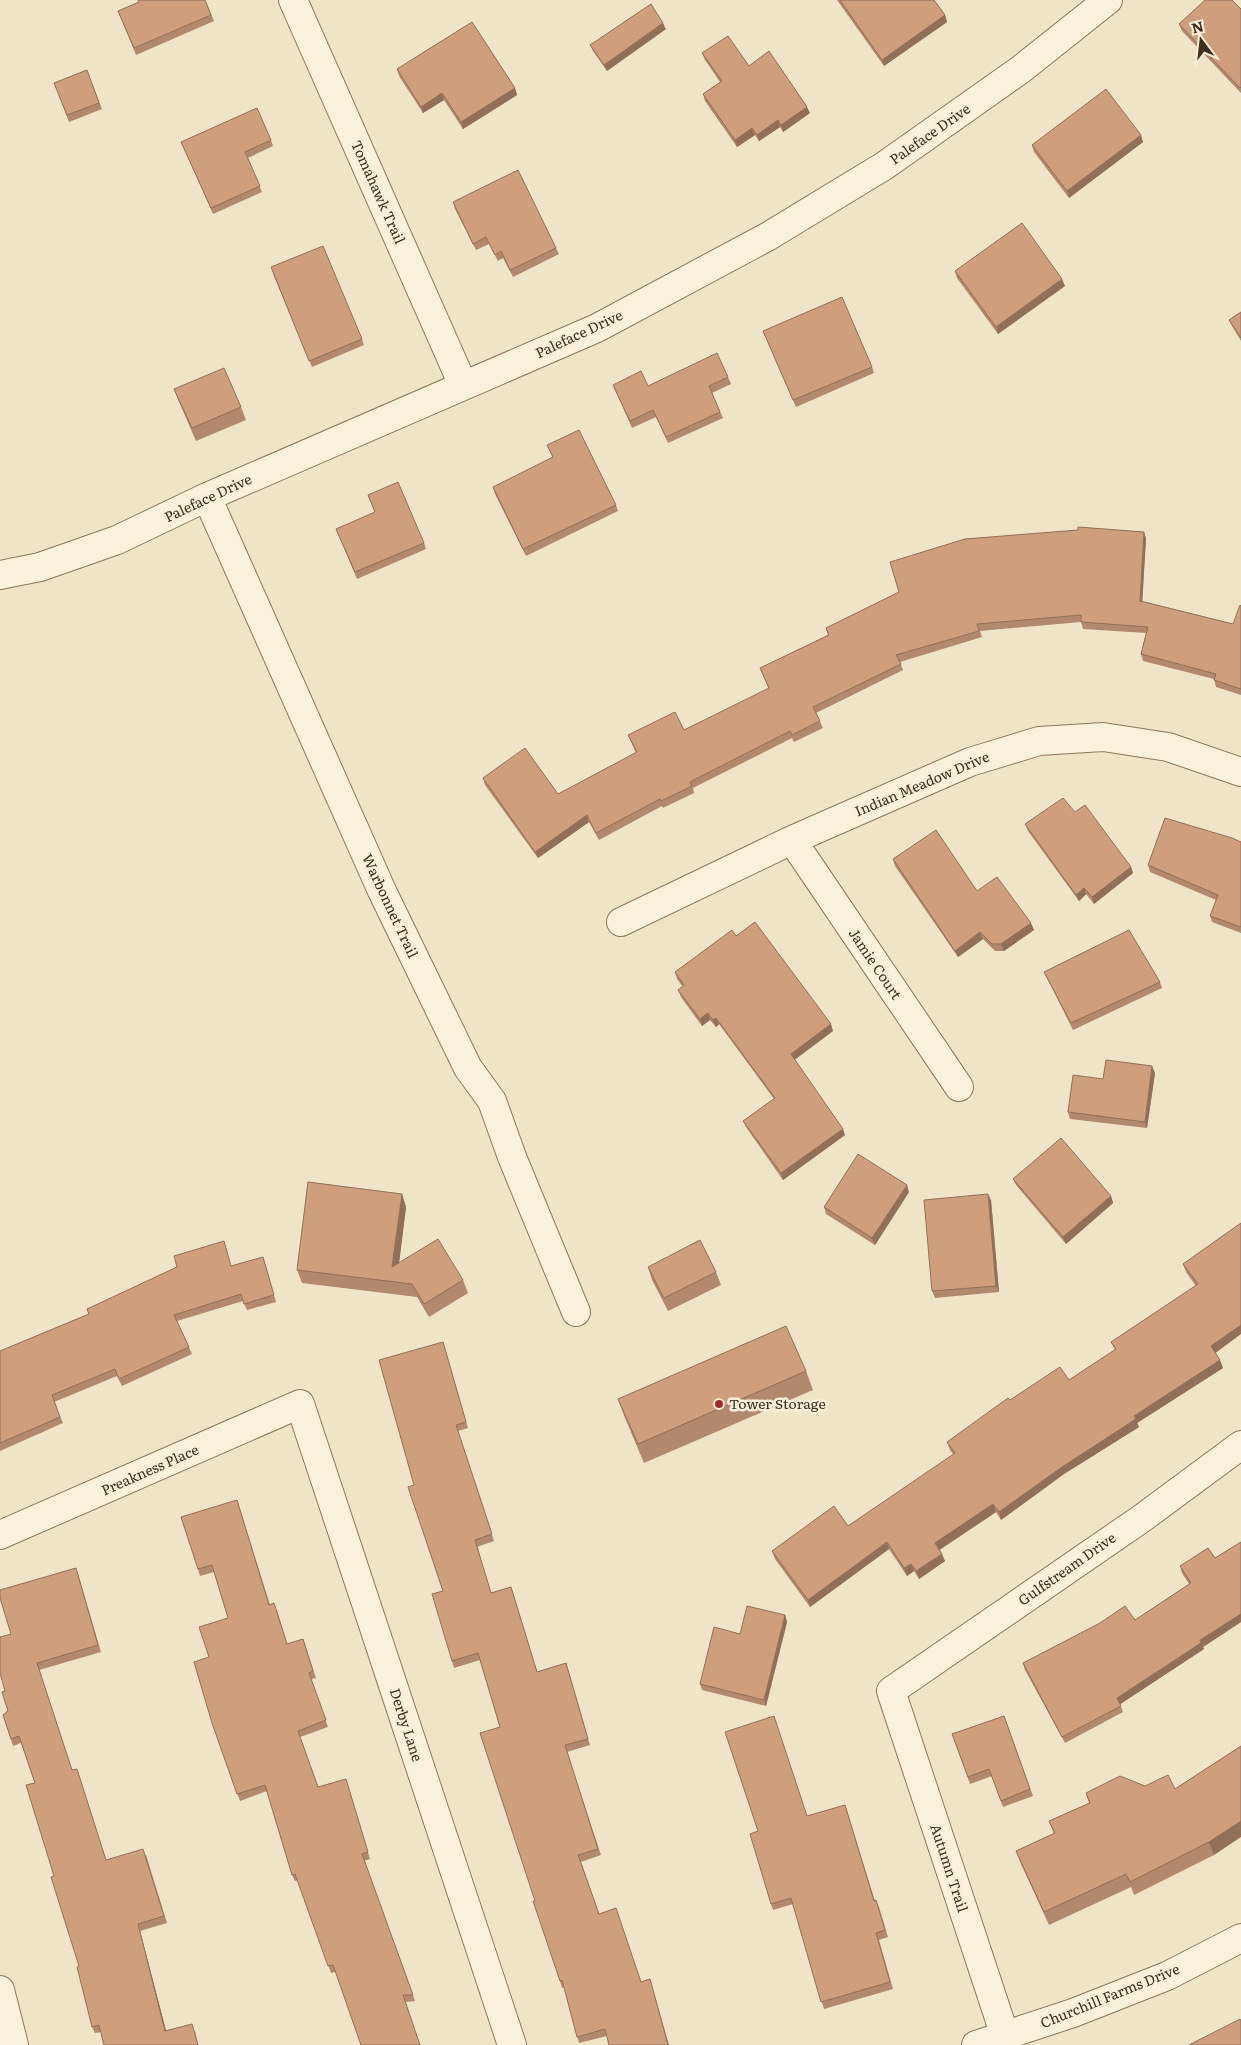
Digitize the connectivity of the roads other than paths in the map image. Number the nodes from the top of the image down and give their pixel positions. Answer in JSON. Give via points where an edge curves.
{"nodes":[{"id":1,"x":293,"y":0,"type":"edge"},
{"id":2,"x":1108,"y":0,"type":"edge"},
{"id":3,"x":463,"y":385,"type":"junction"},
{"id":4,"x":207,"y":497,"type":"junction"},
{"id":5,"x":0,"y":575,"type":"edge"},
{"id":6,"x":1241,"y":772,"type":"edge"},
{"id":7,"x":792,"y":840,"type":"junction"},
{"id":8,"x":621,"y":922,"type":"dead end"},
{"id":9,"x":958,"y":1087,"type":"dead end"},
{"id":10,"x":576,"y":1312,"type":"dead end"},
{"id":11,"x":300,"y":1404,"type":"joint"},
{"id":12,"x":1241,"y":1445,"type":"edge"},
{"id":13,"x":0,"y":1535,"type":"edge"},
{"id":14,"x":891,"y":1691,"type":"joint"},
{"id":15,"x":1241,"y":1938,"type":"edge"},
{"id":16,"x":0,"y":1990,"type":"edge"},
{"id":17,"x":1006,"y":2041,"type":"edge"},
{"id":18,"x":14,"y":2045,"type":"edge"},
{"id":19,"x":512,"y":2045,"type":"edge"},
{"id":20,"x":976,"y":2045,"type":"edge"}],
"edges":[{"from":1,"to":3,"type":"street","name":"Tomahawk Trail"},
{"from":2,"to":3,"type":"street","name":"Paleface Drive","via":[[1020,70],[884,166],[767,238],[597,328]]},
{"from":3,"to":4,"type":"street","name":"Paleface Drive"},
{"from":4,"to":5,"type":"street","name":"Paleface Drive","via":[[117,540],[40,567]]},
{"from":4,"to":10,"type":"street","name":"Warbonnet Trail","via":[[382,891],[468,1068],[492,1101]]},
{"from":6,"to":7,"type":"street","name":"Indian Meadow Drive","via":[[1168,747],[1103,737],[1039,741],[970,762]]},
{"from":7,"to":8,"type":"street","name":"Indian Meadow Drive"},
{"from":7,"to":9,"type":"street","name":"Jamie Court"},
{"from":11,"to":13,"type":"street","name":"Preakness Place"},
{"from":11,"to":19,"type":"street","name":"Derby Lane"},
{"from":12,"to":14,"type":"street","name":"Gulfstream Drive","via":[[1141,1519]]},
{"from":14,"to":17,"type":"street","name":"Autumn Trail"},
{"from":15,"to":17,"type":"street","name":"Churchill Farms Drive","via":[[1167,1976]]},
{"from":16,"to":18,"type":"street"},
{"from":17,"to":20,"type":"street","name":"Churchill Farms Drive"}]}
